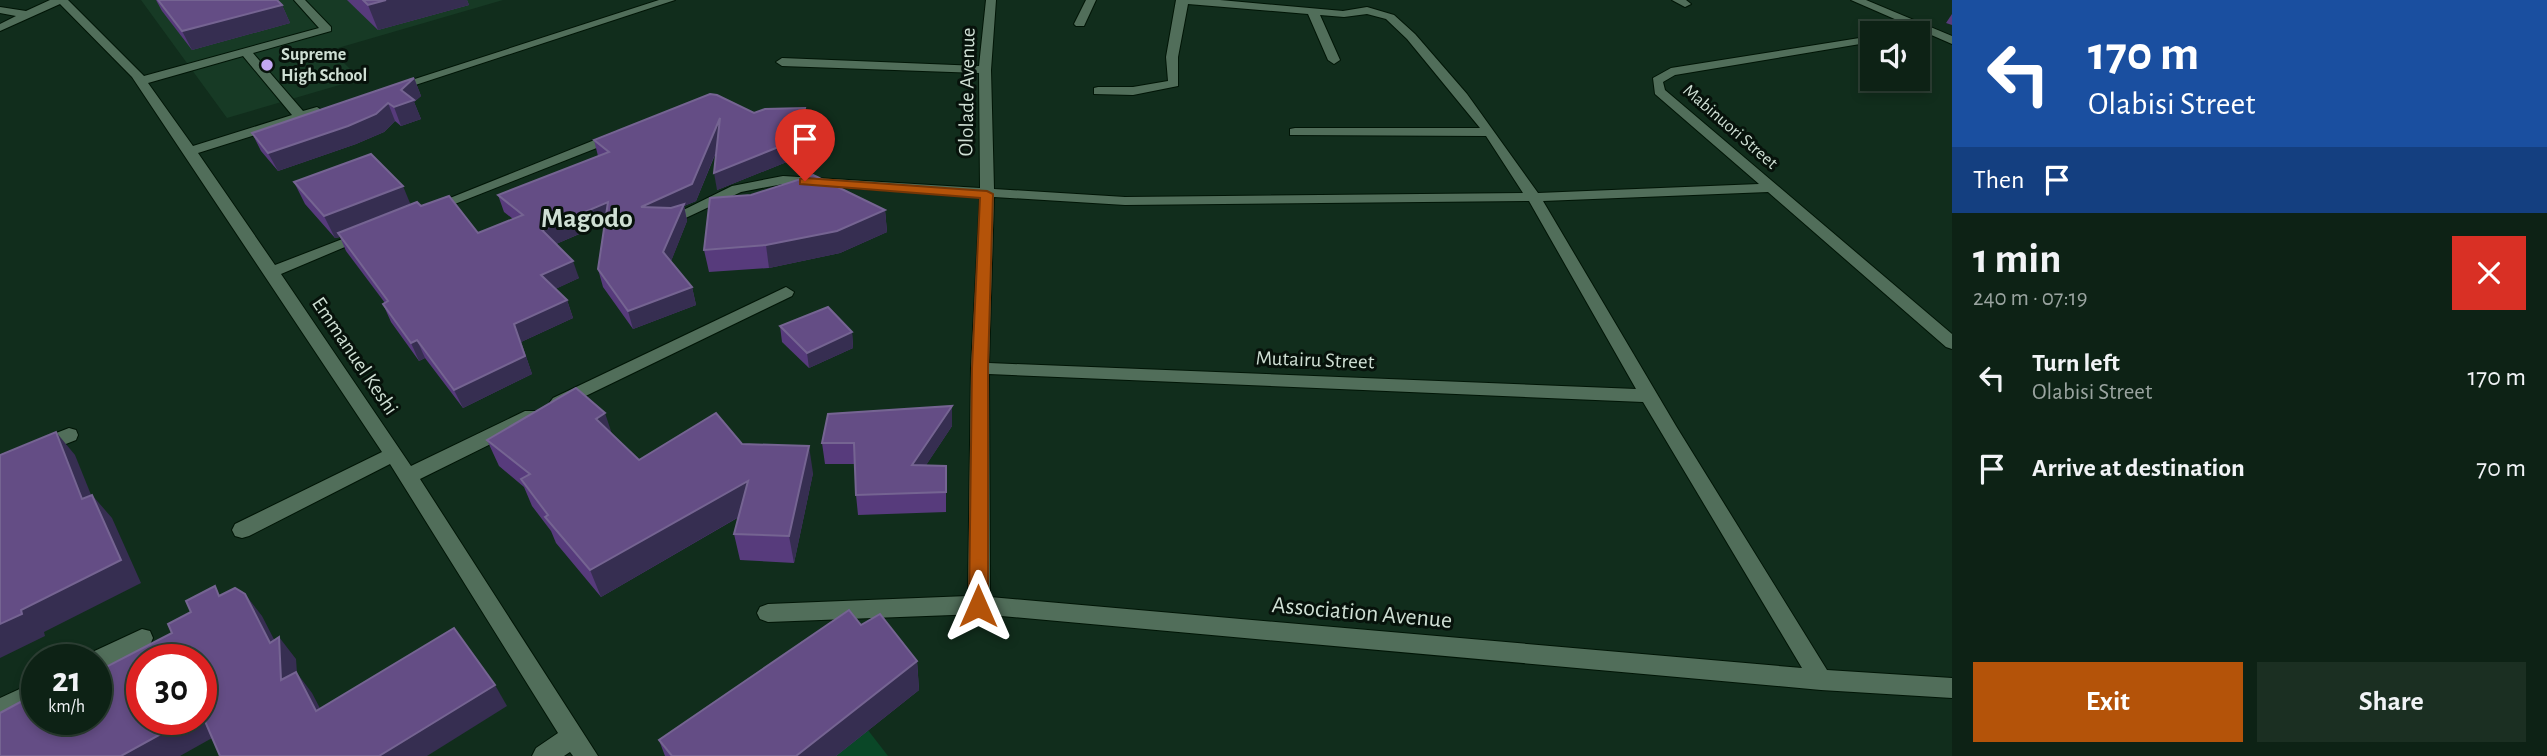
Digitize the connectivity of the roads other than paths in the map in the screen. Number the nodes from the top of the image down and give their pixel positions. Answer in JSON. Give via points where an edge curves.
{"nodes":[{"id":1,"x":60,"y":0,"type":"edge"},
{"id":2,"x":299,"y":0,"type":"edge"},
{"id":3,"x":670,"y":0,"type":"edge"},
{"id":4,"x":991,"y":0,"type":"edge"},
{"id":5,"x":1091,"y":0,"type":"edge"},
{"id":6,"x":1182,"y":0,"type":"edge"},
{"id":7,"x":1856,"y":0,"type":"edge"},
{"id":8,"x":1284,"y":4,"type":"edge"},
{"id":9,"x":0,"y":9,"type":"edge"},
{"id":10,"x":1312,"y":11,"type":"junction"},
{"id":11,"x":27,"y":15,"type":"junction"},
{"id":12,"x":319,"y":21,"type":"junction"},
{"id":13,"x":1904,"y":21,"type":"edge"},
{"id":14,"x":1080,"y":24,"type":"dead end"},
{"id":15,"x":0,"y":28,"type":"edge"},
{"id":16,"x":1930,"y":32,"type":"edge"},
{"id":17,"x":1952,"y":40,"type":"edge"},
{"id":18,"x":1860,"y":41,"type":"edge"},
{"id":19,"x":246,"y":52,"type":"junction"},
{"id":20,"x":1334,"y":60,"type":"dead end"},
{"id":21,"x":782,"y":62,"type":"dead end"},
{"id":22,"x":985,"y":70,"type":"junction"},
{"id":23,"x":139,"y":78,"type":"junction"},
{"id":24,"x":1098,"y":91,"type":"dead end"},
{"id":25,"x":377,"y":93,"type":"edge"},
{"id":26,"x":326,"y":108,"type":"edge"},
{"id":27,"x":300,"y":116,"type":"junction"},
{"id":28,"x":635,"y":128,"type":"edge"},
{"id":29,"x":1295,"y":132,"type":"dead end"},
{"id":30,"x":1487,"y":132,"type":"junction"},
{"id":31,"x":190,"y":151,"type":"junction"},
{"id":32,"x":1772,"y":188,"type":"junction"},
{"id":33,"x":987,"y":194,"type":"junction"},
{"id":34,"x":1534,"y":197,"type":"junction"},
{"id":35,"x":421,"y":213,"type":"edge"},
{"id":36,"x":670,"y":220,"type":"edge"},
{"id":37,"x":383,"y":228,"type":"edge"},
{"id":38,"x":272,"y":272,"type":"junction"},
{"id":39,"x":786,"y":292,"type":"dead end"},
{"id":40,"x":1952,"y":343,"type":"edge"},
{"id":41,"x":980,"y":368,"type":"junction"},
{"id":42,"x":1649,"y":397,"type":"junction"},
{"id":43,"x":69,"y":435,"type":"dead end"},
{"id":44,"x":394,"y":454,"type":"junction"},
{"id":45,"x":0,"y":463,"type":"edge"},
{"id":46,"x":408,"y":476,"type":"junction"},
{"id":47,"x":242,"y":530,"type":"dead end"},
{"id":48,"x":978,"y":606,"type":"junction"},
{"id":49,"x":768,"y":613,"type":"dead end"},
{"id":50,"x":142,"y":638,"type":"dead end"},
{"id":51,"x":112,"y":653,"type":"edge"},
{"id":52,"x":1821,"y":680,"type":"junction"},
{"id":53,"x":1952,"y":688,"type":"edge"},
{"id":54,"x":21,"y":699,"type":"edge"},
{"id":55,"x":0,"y":710,"type":"edge"},
{"id":56,"x":579,"y":746,"type":"edge"},
{"id":57,"x":544,"y":756,"type":"edge"}],
"edges":[{"from":1,"to":11,"type":"street"},
{"from":1,"to":23,"type":"street","name":"Emmanuel Keshi","via":[[101,35]]},
{"from":2,"to":12,"type":"street"},
{"from":3,"to":25,"type":"street"},
{"from":4,"to":22,"type":"street","name":"Ololade Avenue"},
{"from":5,"to":14,"type":"street"},
{"from":6,"to":8,"type":"street"},
{"from":6,"to":24,"type":"street","via":[[1172,57],[1174,83],[1133,91]]},
{"from":7,"to":13,"type":"street"},
{"from":8,"to":10,"type":"street"},
{"from":9,"to":11,"type":"street"},
{"from":10,"to":20,"type":"street"},
{"from":10,"to":30,"type":"street","via":[[1391,17],[1466,97]]},
{"from":11,"to":15,"type":"street"},
{"from":12,"to":19,"type":"street","via":[[327,29]]},
{"from":12,"to":23,"type":"street"},
{"from":16,"to":17,"type":"street"},
{"from":18,"to":32,"type":"street","name":"Mabinuori Street","via":[[1681,70],[1657,80],[1659,91],[1670,103]]},
{"from":19,"to":23,"type":"street"},
{"from":19,"to":27,"type":"street"},
{"from":21,"to":22,"type":"street"},
{"from":22,"to":33,"type":"street","name":"Ololade Avenue"},
{"from":23,"to":31,"type":"street","name":"Emmanuel Keshi"},
{"from":26,"to":27,"type":"street"},
{"from":27,"to":31,"type":"street"},
{"from":28,"to":35,"type":"street"},
{"from":29,"to":30,"type":"street"},
{"from":30,"to":34,"type":"street"},
{"from":31,"to":38,"type":"street","name":"Emmanuel Keshi"},
{"from":32,"to":34,"type":"street"},
{"from":32,"to":40,"type":"street","name":"Mabinuori Street"},
{"from":33,"to":34,"type":"street","via":[[1125,201]]},
{"from":33,"to":36,"type":"street","via":[[783,180],[737,189]]},
{"from":33,"to":41,"type":"street","name":"Ololade Avenue"},
{"from":34,"to":42,"type":"street"},
{"from":37,"to":38,"type":"street"},
{"from":38,"to":44,"type":"street","name":"Emmanuel Keshi"},
{"from":39,"to":46,"type":"street"},
{"from":41,"to":42,"type":"street","name":"Mutairu Street"},
{"from":41,"to":48,"type":"street","name":"Ololade Avenue"},
{"from":42,"to":52,"type":"street"},
{"from":43,"to":45,"type":"street"},
{"from":44,"to":46,"type":"street","name":"Emmanuel Keshi"},
{"from":44,"to":47,"type":"street"},
{"from":46,"to":56,"type":"street","name":"Emmanuel Keshi"},
{"from":48,"to":49,"type":"street","name":"Association Avenue"},
{"from":48,"to":52,"type":"street","name":"Association Avenue"},
{"from":50,"to":51,"type":"street"},
{"from":52,"to":53,"type":"street","name":"Association Avenue"},
{"from":54,"to":55,"type":"street"},
{"from":56,"to":57,"type":"street"}]}
